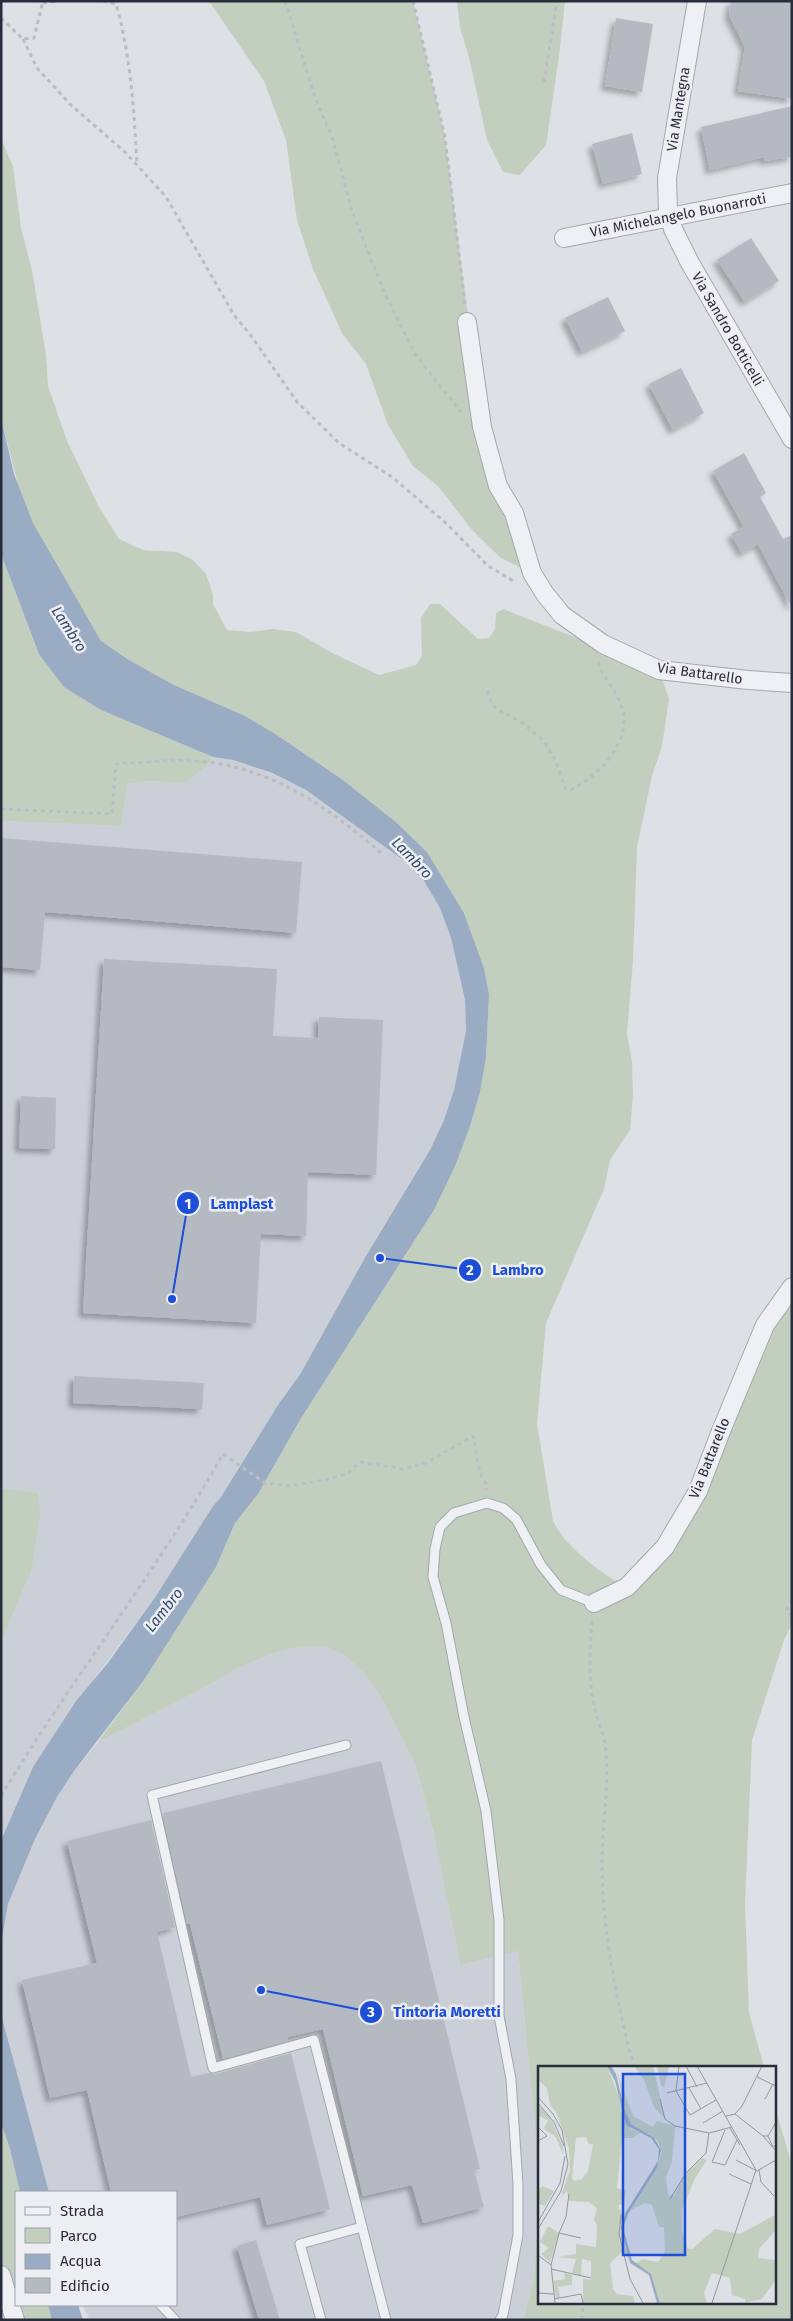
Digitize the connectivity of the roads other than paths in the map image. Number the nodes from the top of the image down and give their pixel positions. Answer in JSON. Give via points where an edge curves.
{"nodes":[{"id":1,"x":697,"y":1,"type":"edge"},
{"id":2,"x":792,"y":193,"type":"edge"},
{"id":3,"x":670,"y":218,"type":"junction"},
{"id":4,"x":564,"y":238,"type":"dead end"},
{"id":5,"x":467,"y":322,"type":"road end"},
{"id":6,"x":792,"y":439,"type":"edge"},
{"id":7,"x":792,"y":683,"type":"edge"},
{"id":8,"x":792,"y":1286,"type":"edge"},
{"id":9,"x":593,"y":1611,"type":"joint"},
{"id":10,"x":346,"y":1745,"type":"dead end"},
{"id":11,"x":362,"y":2227,"type":"junction"},
{"id":12,"x":1,"y":2275,"type":"edge"},
{"id":13,"x":162,"y":2306,"type":"edge"},
{"id":14,"x":15,"y":2320,"type":"edge"},
{"id":15,"x":175,"y":2320,"type":"edge"},
{"id":16,"x":321,"y":2320,"type":"edge"},
{"id":17,"x":386,"y":2320,"type":"edge"},
{"id":18,"x":500,"y":2320,"type":"edge"}],
"edges":[{"from":1,"to":3,"type":"street","name":"Via Mantegna","via":[[667,178]]},
{"from":2,"to":3,"type":"street","name":"Via Michelangelo Buonarroti"},
{"from":3,"to":4,"type":"street","name":"Via Michelangelo Buonarroti"},
{"from":3,"to":6,"type":"street","name":"Via Sandro Botticelli","via":[[690,262]]},
{"from":5,"to":7,"type":"street","name":"Via Battarello","via":[[481,422],[498,486],[514,513],[532,573],[562,615],[596,638],[659,670]]},
{"from":8,"to":9,"type":"street","name":"Via Battarello","via":[[765,1325],[698,1490],[665,1547],[627,1587]]},
{"from":9,"to":18,"type":"lane","via":[[561,1590],[541,1565],[516,1519],[503,1508],[487,1503],[454,1512],[440,1527],[433,1578],[446,1623],[486,1811],[499,1920],[499,2016],[511,2079],[518,2185],[518,2235]]},
{"from":10,"to":11,"type":"lane","via":[[152,1795],[213,2068],[314,2040]]},
{"from":11,"to":16,"type":"lane","via":[[300,2244]]},
{"from":11,"to":17,"type":"lane"},
{"from":12,"to":14,"type":"street"},
{"from":13,"to":15,"type":"lane"}]}
